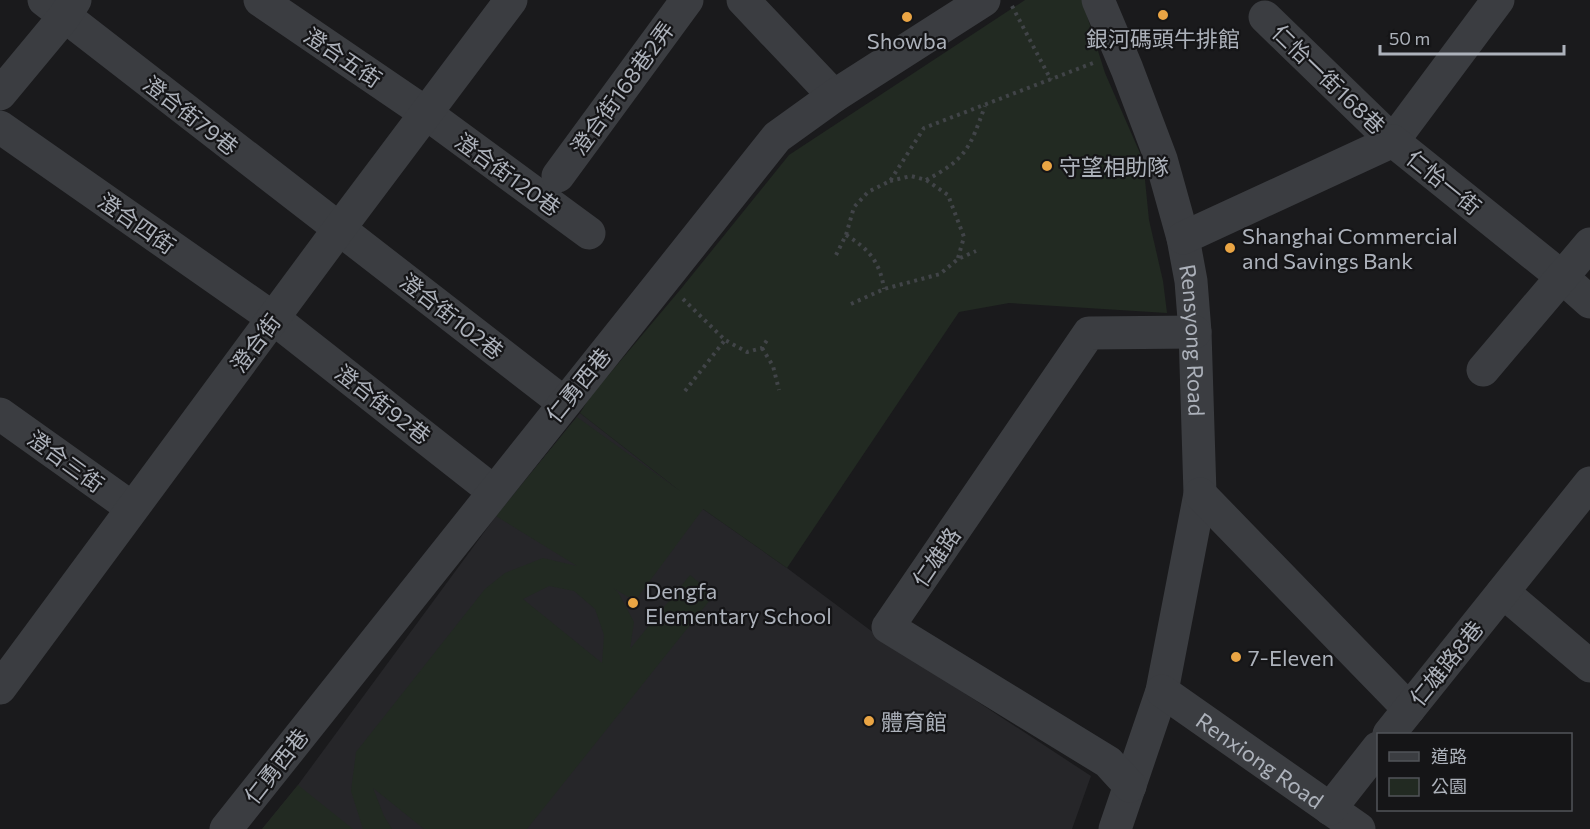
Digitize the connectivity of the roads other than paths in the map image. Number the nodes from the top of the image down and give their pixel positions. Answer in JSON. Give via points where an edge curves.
{"nodes":[{"id":1,"x":260,"y":0,"type":"edge"},
{"id":2,"x":511,"y":0,"type":"edge"},
{"id":3,"x":687,"y":0,"type":"edge"},
{"id":4,"x":743,"y":0,"type":"edge"},
{"id":5,"x":984,"y":0,"type":"edge"},
{"id":6,"x":1098,"y":0,"type":"edge"},
{"id":7,"x":1498,"y":0,"type":"edge"},
{"id":8,"x":61,"y":6,"type":"edge"},
{"id":9,"x":1265,"y":17,"type":"dead end"},
{"id":10,"x":0,"y":94,"type":"edge"},
{"id":11,"x":834,"y":96,"type":"junction"},
{"id":12,"x":427,"y":114,"type":"junction"},
{"id":13,"x":0,"y":128,"type":"edge"},
{"id":14,"x":1393,"y":141,"type":"junction"},
{"id":15,"x":558,"y":176,"type":"dead end"},
{"id":16,"x":339,"y":229,"type":"junction"},
{"id":17,"x":588,"y":233,"type":"dead end"},
{"id":18,"x":1184,"y":238,"type":"junction"},
{"id":19,"x":1590,"y":244,"type":"edge"},
{"id":20,"x":1562,"y":277,"type":"junction"},
{"id":21,"x":1590,"y":302,"type":"edge"},
{"id":22,"x":273,"y":318,"type":"junction"},
{"id":23,"x":1195,"y":332,"type":"junction"},
{"id":24,"x":1483,"y":370,"type":"dead end"},
{"id":25,"x":564,"y":402,"type":"junction"},
{"id":26,"x":0,"y":414,"type":"edge"},
{"id":27,"x":1590,"y":483,"type":"edge"},
{"id":28,"x":493,"y":491,"type":"junction"},
{"id":29,"x":1200,"y":494,"type":"junction"},
{"id":30,"x":132,"y":508,"type":"junction"},
{"id":31,"x":1503,"y":592,"type":"junction"},
{"id":32,"x":1590,"y":666,"type":"edge"},
{"id":33,"x":0,"y":688,"type":"edge"},
{"id":34,"x":1162,"y":691,"type":"junction"},
{"id":35,"x":1409,"y":709,"type":"junction"},
{"id":36,"x":1391,"y":733,"type":"edge"},
{"id":37,"x":1377,"y":749,"type":"edge"},
{"id":38,"x":1130,"y":786,"type":"junction"},
{"id":39,"x":1330,"y":808,"type":"junction"},
{"id":40,"x":226,"y":829,"type":"edge"},
{"id":41,"x":1115,"y":829,"type":"edge"},
{"id":42,"x":1359,"y":829,"type":"edge"}],
"edges":[{"from":1,"to":12,"type":"street","name":"澄合五街"},
{"from":2,"to":12,"type":"street","name":"澄合街"},
{"from":3,"to":15,"type":"street","name":"澄合街168巷2弄"},
{"from":4,"to":11,"type":"street"},
{"from":5,"to":11,"type":"street","name":"仁勇西巷"},
{"from":6,"to":18,"type":"street","name":"Rensyong Road","via":[[1161,159]]},
{"from":7,"to":14,"type":"street"},
{"from":8,"to":10,"type":"street"},
{"from":8,"to":16,"type":"street","name":"澄合街79巷"},
{"from":9,"to":14,"type":"street","name":"仁怡一街168巷"},
{"from":11,"to":25,"type":"street","name":"仁勇西巷","via":[[777,137]]},
{"from":12,"to":16,"type":"street","name":"澄合街"},
{"from":12,"to":17,"type":"street","name":"澄合街120巷"},
{"from":13,"to":22,"type":"street","name":"澄合四街"},
{"from":14,"to":18,"type":"street","name":"仁怡一街"},
{"from":14,"to":20,"type":"street","name":"仁怡一街"},
{"from":16,"to":22,"type":"street","name":"澄合街"},
{"from":16,"to":25,"type":"street","name":"澄合街102巷"},
{"from":18,"to":23,"type":"street","name":"Rensyong Road"},
{"from":19,"to":20,"type":"street"},
{"from":20,"to":21,"type":"street","name":"仁怡一街"},
{"from":20,"to":24,"type":"street"},
{"from":22,"to":28,"type":"street","name":"澄合街92巷"},
{"from":22,"to":30,"type":"street","name":"澄合街"},
{"from":23,"to":29,"type":"street","name":"Rensyong Road"},
{"from":23,"to":38,"type":"street","name":"仁雄路","via":[[1089,333],[888,627],[1108,762]]},
{"from":25,"to":28,"type":"street","name":"仁勇西巷"},
{"from":26,"to":30,"type":"street","name":"澄合三街"},
{"from":27,"to":31,"type":"street","name":"仁雄路8巷"},
{"from":28,"to":40,"type":"street","name":"仁勇西巷"},
{"from":29,"to":34,"type":"street","name":"Rensyong Road"},
{"from":29,"to":35,"type":"street"},
{"from":30,"to":33,"type":"street","name":"澄合街"},
{"from":31,"to":32,"type":"street"},
{"from":31,"to":35,"type":"street","name":"仁雄路8巷"},
{"from":34,"to":38,"type":"street","name":"Rensyong Road"},
{"from":34,"to":39,"type":"street","name":"Renxiong Road"},
{"from":35,"to":36,"type":"street","name":"仁雄路8巷"},
{"from":37,"to":39,"type":"street"},
{"from":38,"to":41,"type":"street","name":"Rensyong Road"},
{"from":39,"to":42,"type":"street","name":"Renxiong Road"}]}
